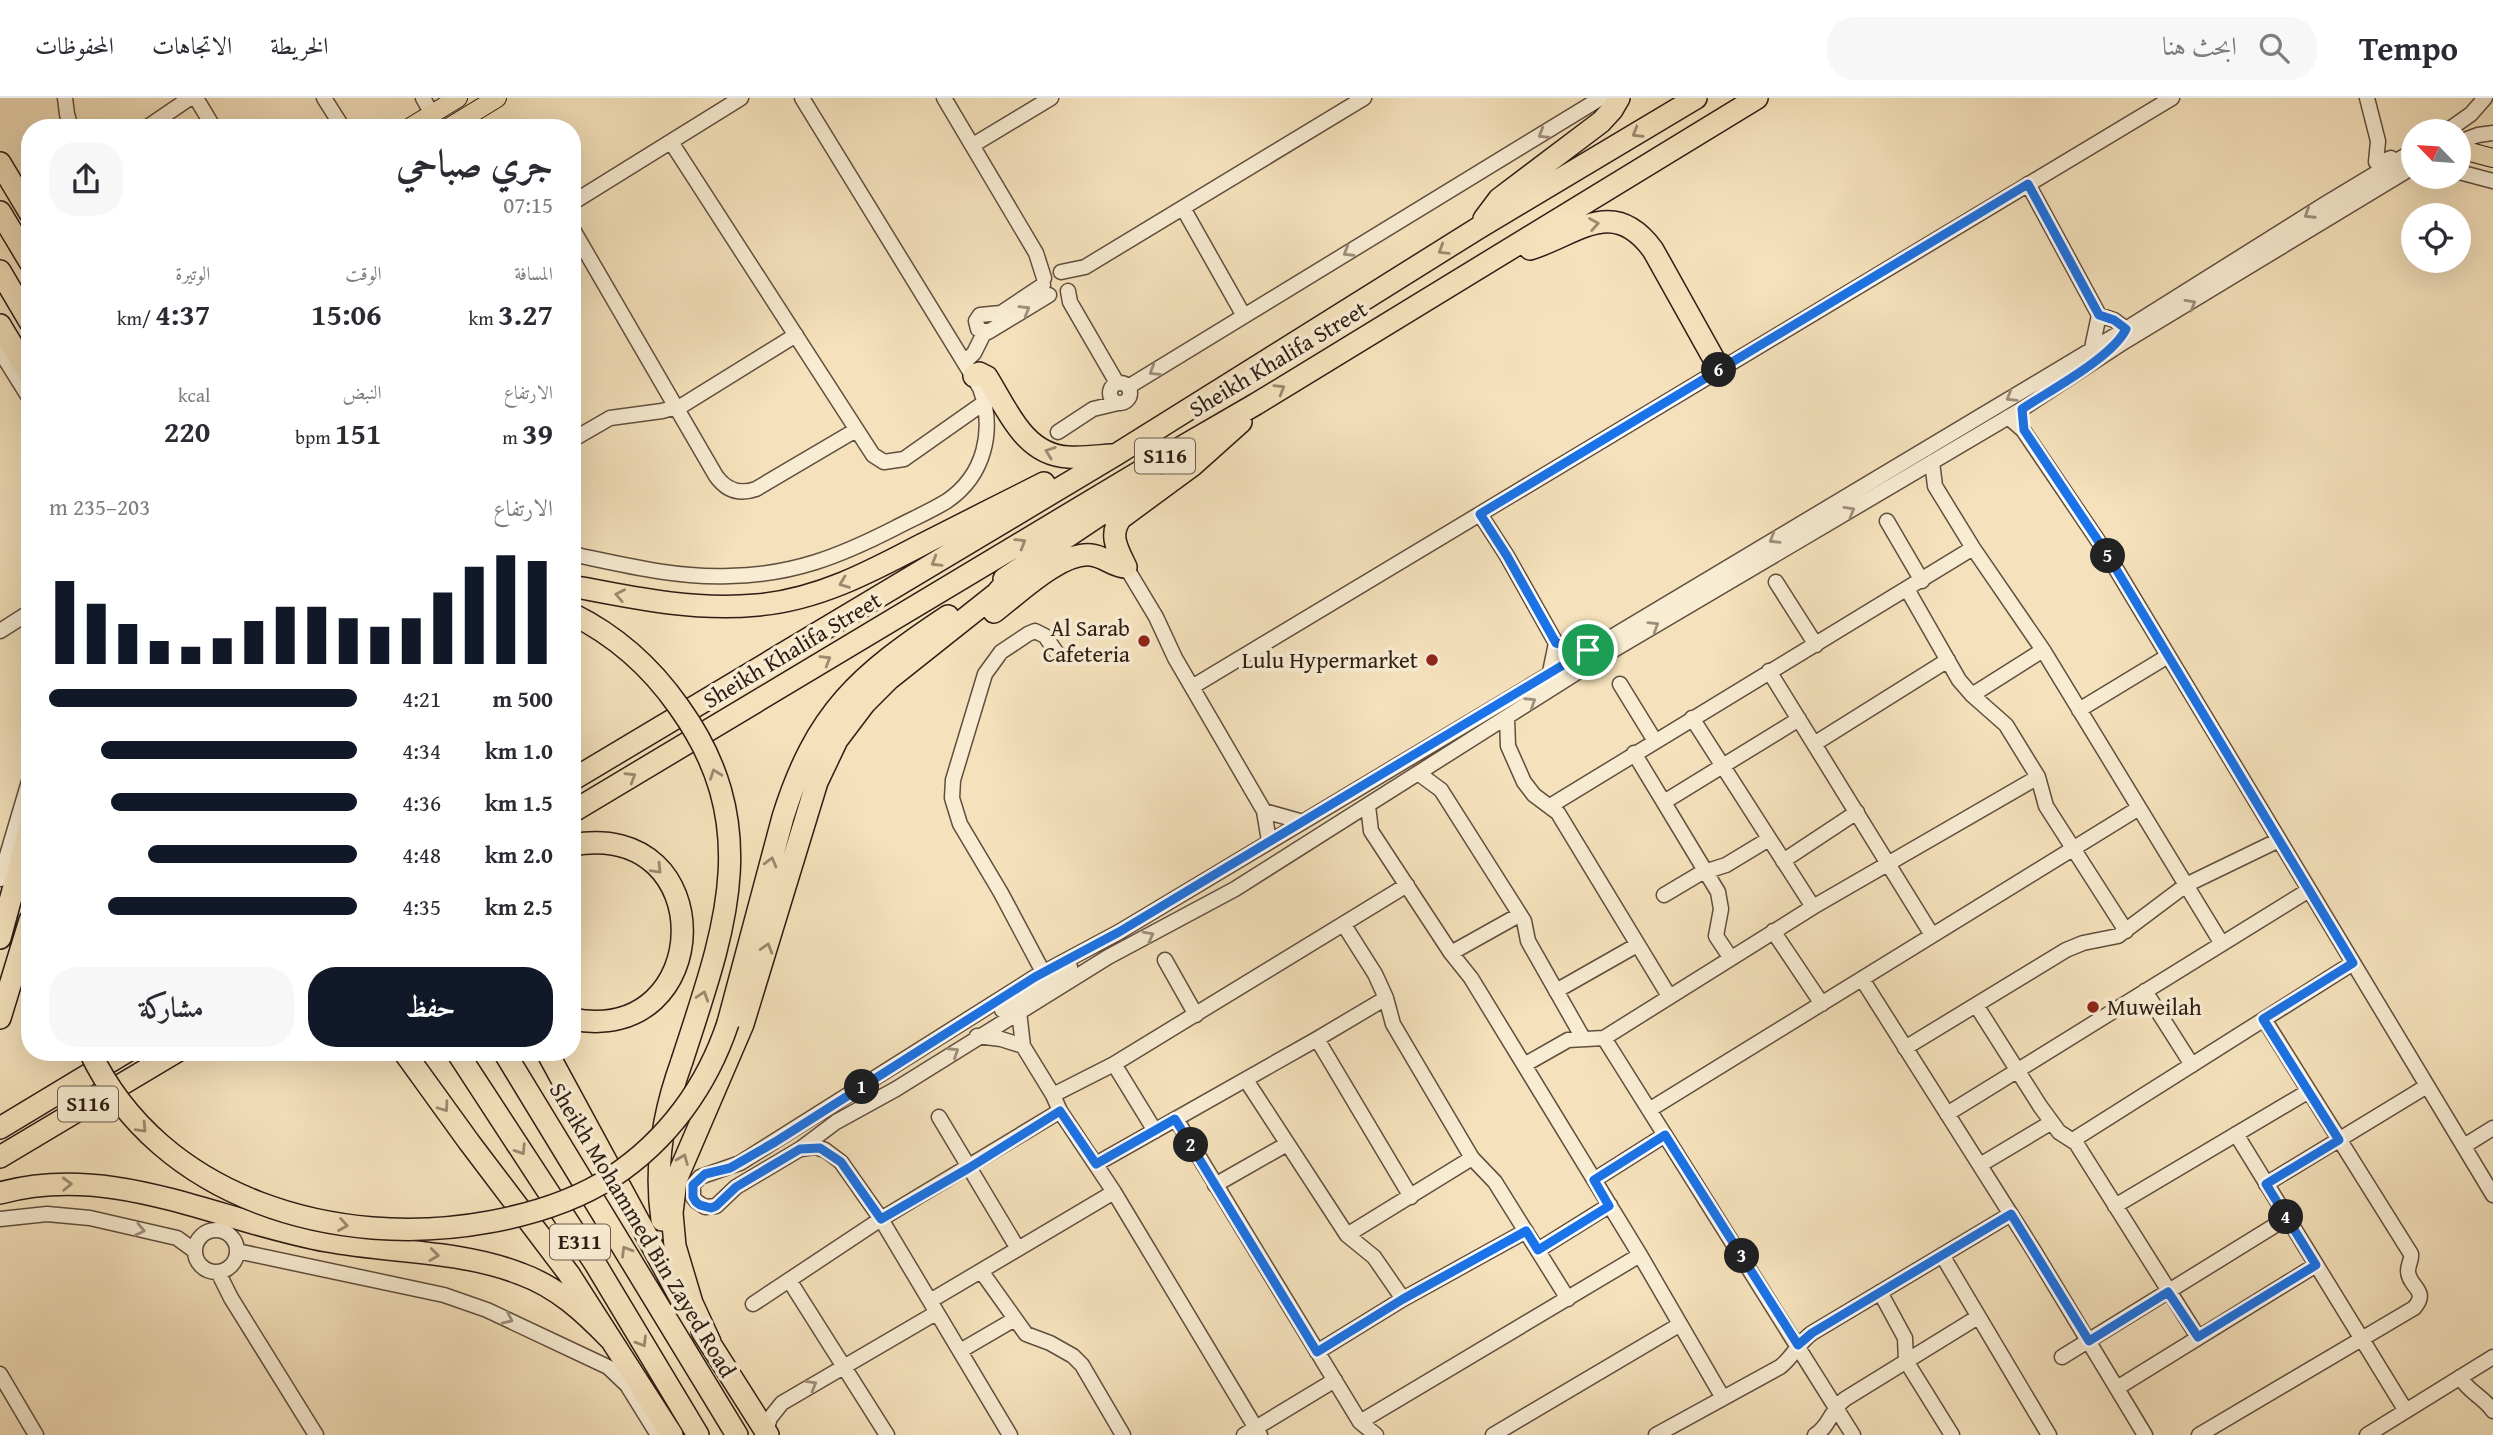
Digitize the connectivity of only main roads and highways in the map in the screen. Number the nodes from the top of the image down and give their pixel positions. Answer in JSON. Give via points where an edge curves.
{"nodes":[{"id":1,"x":458,"y":98,"type":"edge"},
{"id":2,"x":497,"y":98,"type":"edge"},
{"id":3,"x":1619,"y":98,"type":"edge"},
{"id":4,"x":1696,"y":98,"type":"edge"},
{"id":5,"x":1757,"y":98,"type":"edge"},
{"id":6,"x":1775,"y":98,"type":"edge"},
{"id":7,"x":428,"y":106,"type":"edge"},
{"id":8,"x":463,"y":119,"type":"edge"},
{"id":9,"x":1708,"y":128,"type":"junction"},
{"id":10,"x":2471,"y":152,"type":"edge"},
{"id":11,"x":2493,"y":158,"type":"edge"},
{"id":12,"x":0,"y":163,"type":"edge"},
{"id":13,"x":21,"y":197,"type":"edge"},
{"id":14,"x":0,"y":212,"type":"edge"},
{"id":15,"x":1480,"y":227,"type":"junction"},
{"id":16,"x":21,"y":247,"type":"edge"},
{"id":17,"x":1507,"y":250,"type":"junction"},
{"id":18,"x":0,"y":271,"type":"edge"},
{"id":19,"x":21,"y":307,"type":"edge"},
{"id":20,"x":0,"y":325,"type":"edge"},
{"id":21,"x":21,"y":360,"type":"edge"},
{"id":22,"x":969,"y":369,"type":"road end"},
{"id":23,"x":1720,"y":370,"type":"road end"},
{"id":24,"x":1256,"y":404,"type":"junction"},
{"id":25,"x":1117,"y":454,"type":"junction"},
{"id":26,"x":1161,"y":459,"type":"junction"},
{"id":27,"x":1083,"y":474,"type":"junction"},
{"id":28,"x":1015,"y":572,"type":"junction"},
{"id":29,"x":581,"y":588,"type":"edge"},
{"id":30,"x":581,"y":619,"type":"edge"},
{"id":31,"x":581,"y":775,"type":"edge"},
{"id":32,"x":581,"y":807,"type":"edge"},
{"id":33,"x":798,"y":843,"type":"junction"},
{"id":34,"x":581,"y":844,"type":"edge"},
{"id":35,"x":21,"y":861,"type":"edge"},
{"id":36,"x":0,"y":939,"type":"edge"},
{"id":37,"x":21,"y":949,"type":"edge"},
{"id":38,"x":0,"y":1018,"type":"edge"},
{"id":39,"x":581,"y":1020,"type":"edge"},
{"id":40,"x":95,"y":1061,"type":"edge"},
{"id":41,"x":111,"y":1061,"type":"edge"},
{"id":42,"x":161,"y":1061,"type":"edge"},
{"id":43,"x":410,"y":1061,"type":"edge"},
{"id":44,"x":463,"y":1061,"type":"edge"},
{"id":45,"x":508,"y":1061,"type":"edge"},
{"id":46,"x":552,"y":1061,"type":"edge"},
{"id":47,"x":0,"y":1128,"type":"edge"},
{"id":48,"x":0,"y":1157,"type":"edge"},
{"id":49,"x":0,"y":1193,"type":"edge"},
{"id":50,"x":704,"y":1333,"type":"junction"},
{"id":51,"x":610,"y":1339,"type":"junction"},
{"id":52,"x":767,"y":1433,"type":"edge"},
{"id":53,"x":672,"y":1435,"type":"edge"},
{"id":54,"x":698,"y":1435,"type":"edge"},
{"id":55,"x":737,"y":1435,"type":"edge"}],
"edges":[{"from":1,"to":7,"type":"main road"},
{"from":2,"to":8,"type":"main road"},
{"from":3,"to":15,"type":"highway","via":[[1601,122],[1499,199]]},
{"from":4,"to":15,"type":"highway","name":"Sheikh Khalifa Street","number":"S116","one_way":true},
{"from":5,"to":9,"type":"highway","name":"Sheikh Khalifa Street","number":"S116"},
{"from":6,"to":9,"type":"highway","via":[[1732,123]]},
{"from":9,"to":17,"type":"highway","name":"Sheikh Khalifa Street","number":"S116"},
{"from":10,"to":11,"type":"main road"},
{"from":12,"to":13,"type":"highway"},
{"from":14,"to":16,"type":"highway"},
{"from":15,"to":25,"type":"highway","name":"Sheikh Khalifa Street","number":"S116","one_way":true},
{"from":17,"to":23,"type":"highway","one_way":true,"via":[[1534,248],[1590,223],[1627,226],[1653,250]]},
{"from":24,"to":17,"type":"highway","name":"Sheikh Khalifa Street","number":"S116","one_way":true},
{"from":18,"to":19,"type":"highway"},
{"from":20,"to":21,"type":"highway"},
{"from":25,"to":22,"type":"highway","one_way":true,"via":[[1070,457],[1040,449],[1024,436],[987,377]]},
{"from":24,"to":26,"type":"highway","name":"Sheikh Khalifa Street","number":"S116"},
{"from":24,"to":33,"type":"highway","via":[[1206,454],[1121,518],[1114,536],[1126,567],[1090,555],[1061,561],[892,690],[848,744]]},
{"from":25,"to":27,"type":"highway","name":"Sheikh Khalifa Street","number":"S116"},
{"from":26,"to":28,"type":"highway","via":[[1128,496]]},
{"from":32,"to":26,"type":"highway","name":"Sheikh Khalifa Street","number":"S116","one_way":true},
{"from":27,"to":29,"type":"highway","one_way":true,"via":[[1044,482],[854,579],[798,598],[760,605],[696,606]]},
{"from":27,"to":31,"type":"highway","name":"Sheikh Khalifa Street","number":"S116","one_way":true},
{"from":28,"to":33,"type":"highway","via":[[1002,589],[890,679],[855,715],[823,768]]},
{"from":40,"to":28,"type":"highway","one_way":true,"bridge":true,"via":[[142,1129],[176,1159],[256,1202],[324,1222],[430,1230],[537,1212],[578,1196],[648,1149],[684,1110],[712,1063],[728,1023],[797,778],[815,740],[846,695],[883,661]]},
{"from":50,"to":30,"type":"highway","one_way":true,"bridge":true,"via":[[664,1234],[660,1146],[667,1107],[724,921],[730,862],[724,805],[707,752],[665,687],[620,643]]},
{"from":50,"to":33,"type":"highway","one_way":true,"via":[[675,1246],[676,1180],[736,1043]]},
{"from":34,"to":39,"type":"highway","one_way":true,"via":[[619,846],[650,861],[679,901],[684,934],[677,967],[648,1004],[604,1022]]},
{"from":35,"to":36,"type":"highway"},
{"from":37,"to":38,"type":"highway"},
{"from":41,"to":47,"type":"highway","number":"S116"},
{"from":42,"to":48,"type":"highway","number":"S116"},
{"from":43,"to":51,"type":"highway","one_way":true,"via":[[569,1274]]},
{"from":44,"to":54,"type":"highway","number":"E311","one_way":true,"via":[[596,1265]]},
{"from":55,"to":45,"type":"highway","name":"Sheikh Mohammed Bin Zayed Road","number":"E311","one_way":true},
{"from":46,"to":50,"type":"highway","via":[[670,1281]]},
{"from":49,"to":51,"type":"highway","one_way":true,"via":[[51,1184],[117,1187],[293,1234],[499,1265],[570,1301]]},
{"from":50,"to":52,"type":"highway"},
{"from":51,"to":53,"type":"highway"}]}
